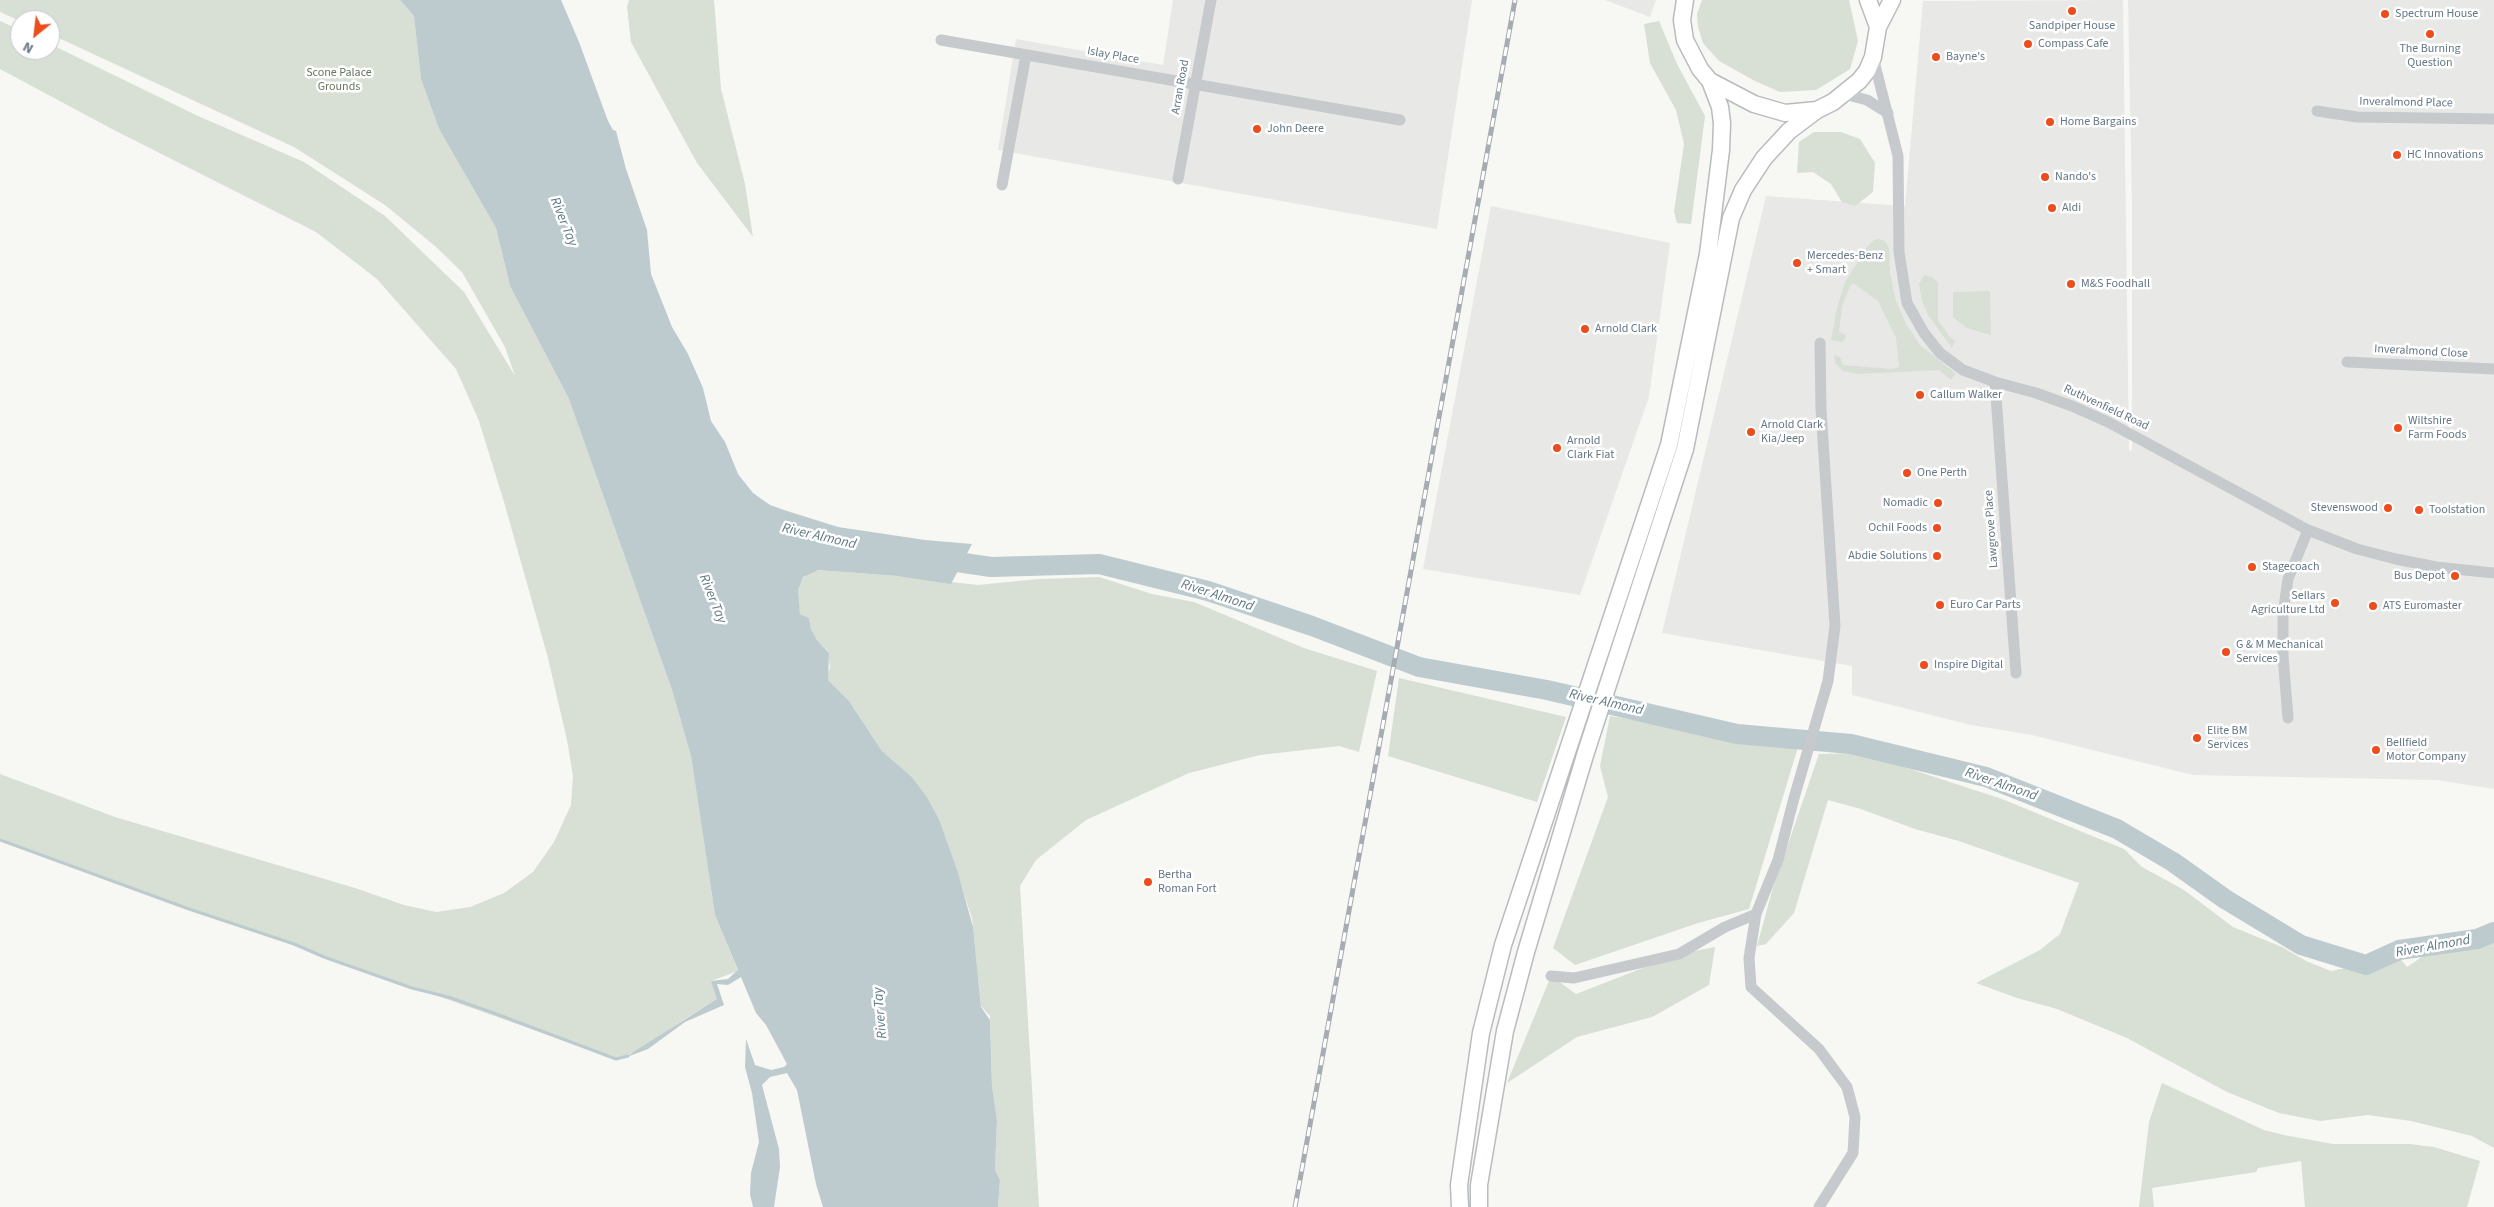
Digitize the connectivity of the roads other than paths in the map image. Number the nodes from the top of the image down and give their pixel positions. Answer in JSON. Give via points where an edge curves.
{"nodes":[{"id":1,"x":1211,"y":0,"type":"edge"},
{"id":2,"x":1685,"y":0,"type":"edge"},
{"id":3,"x":1868,"y":0,"type":"edge"},
{"id":4,"x":1892,"y":0,"type":"edge"},
{"id":5,"x":1878,"y":27,"type":"junction"},
{"id":6,"x":941,"y":40,"type":"dead end"},
{"id":7,"x":1026,"y":55,"type":"junction"},
{"id":8,"x":1874,"y":57,"type":"junction"},
{"id":9,"x":1710,"y":81,"type":"junction"},
{"id":10,"x":1196,"y":85,"type":"junction"},
{"id":11,"x":1844,"y":94,"type":"junction"},
{"id":12,"x":1817,"y":110,"type":"junction"},
{"id":13,"x":2317,"y":111,"type":"dead end"},
{"id":14,"x":1888,"y":113,"type":"junction"},
{"id":15,"x":2494,"y":119,"type":"edge"},
{"id":16,"x":1400,"y":120,"type":"dead end"},
{"id":17,"x":1178,"y":179,"type":"dead end"},
{"id":18,"x":1002,"y":185,"type":"dead end"},
{"id":19,"x":1820,"y":343,"type":"dead end"},
{"id":20,"x":2347,"y":362,"type":"dead end"},
{"id":21,"x":2494,"y":369,"type":"edge"},
{"id":22,"x":1995,"y":382,"type":"junction"},
{"id":23,"x":2308,"y":530,"type":"junction"},
{"id":24,"x":2494,"y":573,"type":"edge"},
{"id":25,"x":2016,"y":673,"type":"dead end"},
{"id":26,"x":2288,"y":718,"type":"dead end"},
{"id":27,"x":1756,"y":914,"type":"junction"},
{"id":28,"x":1551,"y":976,"type":"dead end"},
{"id":29,"x":1460,"y":1207,"type":"edge"},
{"id":30,"x":1480,"y":1207,"type":"edge"},
{"id":31,"x":1819,"y":1207,"type":"edge"}],
"edges":[{"from":1,"to":10,"type":"street","name":"Arran Road"},
{"from":2,"to":9,"type":"highway","via":[[1682,20],[1685,40]]},
{"from":3,"to":5,"type":"highway"},
{"from":4,"to":5,"type":"highway"},
{"from":5,"to":8,"type":"highway"},
{"from":6,"to":7,"type":"street","name":"Islay Place"},
{"from":7,"to":10,"type":"street","name":"Islay Place"},
{"from":7,"to":18,"type":"street"},
{"from":8,"to":11,"type":"highway","via":[[1867,71]]},
{"from":8,"to":14,"type":"street","name":"Ruthvenfield Road"},
{"from":9,"to":12,"type":"highway","via":[[1735,95],[1785,113]]},
{"from":9,"to":29,"type":"highway","via":[[1717,95],[1722,123],[1708,254],[1669,445],[1503,945],[1481,1033],[1459,1186]]},
{"from":10,"to":16,"type":"street","name":"Islay Place"},
{"from":10,"to":17,"type":"street","name":"Arran Road"},
{"from":11,"to":12,"type":"highway"},
{"from":11,"to":14,"type":"street","via":[[1867,100]]},
{"from":12,"to":30,"type":"highway","via":[[1790,131],[1764,158],[1743,190],[1731,218],[1685,450],[1586,752],[1505,1031],[1479,1185]]},
{"from":13,"to":15,"type":"street","name":"Inveralmond Place","via":[[2357,117]]},
{"from":14,"to":22,"type":"street","name":"Ruthvenfield Road","via":[[1898,156],[1899,252],[1907,303],[1940,353],[1963,370]]},
{"from":19,"to":27,"type":"street","via":[[1835,626],[1828,682],[1778,860]]},
{"from":20,"to":21,"type":"street","name":"Inveralmond Close"},
{"from":22,"to":23,"type":"street","name":"Ruthvenfield Road","via":[[2036,393],[2108,422]]},
{"from":22,"to":25,"type":"street","name":"Lawgrove Place"},
{"from":23,"to":24,"type":"street","name":"Ruthvenfield Road","via":[[2396,559]]},
{"from":23,"to":26,"type":"street","via":[[2288,579],[2283,614]]},
{"from":27,"to":28,"type":"street","via":[[1725,927],[1679,954],[1574,978]]},
{"from":27,"to":31,"type":"street","via":[[1749,958],[1751,987],[1820,1049],[1848,1087],[1855,1118],[1852,1153]]}]}
